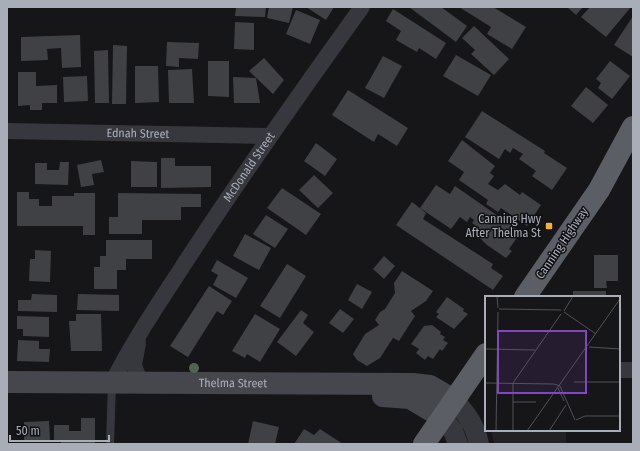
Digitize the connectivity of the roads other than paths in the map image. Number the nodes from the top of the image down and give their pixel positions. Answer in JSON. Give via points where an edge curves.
{"nodes":[{"id":1,"x":362,"y":7,"type":"edge"},
{"id":2,"x":633,"y":127,"type":"edge"},
{"id":3,"x":7,"y":131,"type":"edge"},
{"id":4,"x":269,"y":136,"type":"junction"},
{"id":5,"x":633,"y":152,"type":"edge"},
{"id":6,"x":599,"y":190,"type":"junction"},
{"id":7,"x":526,"y":296,"type":"edge"},
{"id":8,"x":141,"y":332,"type":"junction"},
{"id":9,"x":485,"y":355,"type":"edge"},
{"id":10,"x":620,"y":370,"type":"edge"},
{"id":11,"x":633,"y":370,"type":"edge"},
{"id":12,"x":7,"y":382,"type":"edge"},
{"id":13,"x":140,"y":382,"type":"junction"},
{"id":14,"x":112,"y":388,"type":"junction"},
{"id":15,"x":7,"y":394,"type":"edge"},
{"id":16,"x":448,"y":409,"type":"junction"},
{"id":17,"x":110,"y":444,"type":"edge"},
{"id":18,"x":424,"y":444,"type":"edge"},
{"id":19,"x":458,"y":444,"type":"edge"},
{"id":20,"x":479,"y":444,"type":"edge"}],
"edges":[{"from":1,"to":4,"type":"street","name":"McDonald Street"},
{"from":2,"to":6,"type":"highway","name":"Canning Highway"},
{"from":3,"to":4,"type":"street","name":"Ednah Street"},
{"from":4,"to":8,"type":"street","name":"McDonald Street"},
{"from":5,"to":6,"type":"highway","name":"Canning Highway"},
{"from":6,"to":7,"type":"highway","name":"Canning Highway"},
{"from":8,"to":13,"type":"street","name":"McDonald Street","via":[[134,364]]},
{"from":8,"to":14,"type":"street","name":"McDonald Street","via":[[125,356]]},
{"from":9,"to":16,"type":"highway"},
{"from":10,"to":11,"type":"street"},
{"from":12,"to":14,"type":"main road","name":"Thelma Street"},
{"from":13,"to":14,"type":"main road","name":"Thelma Street"},
{"from":13,"to":16,"type":"main road","name":"Thelma Street","via":[[413,384],[430,386]]},
{"from":14,"to":15,"type":"main road","name":"Thelma Street"},
{"from":14,"to":16,"type":"main road","name":"Thelma Street","via":[[398,396]]},
{"from":14,"to":17,"type":"lane"},
{"from":16,"to":18,"type":"highway"},
{"from":16,"to":19,"type":"street"},
{"from":16,"to":20,"type":"street","via":[[469,416]]}]}
